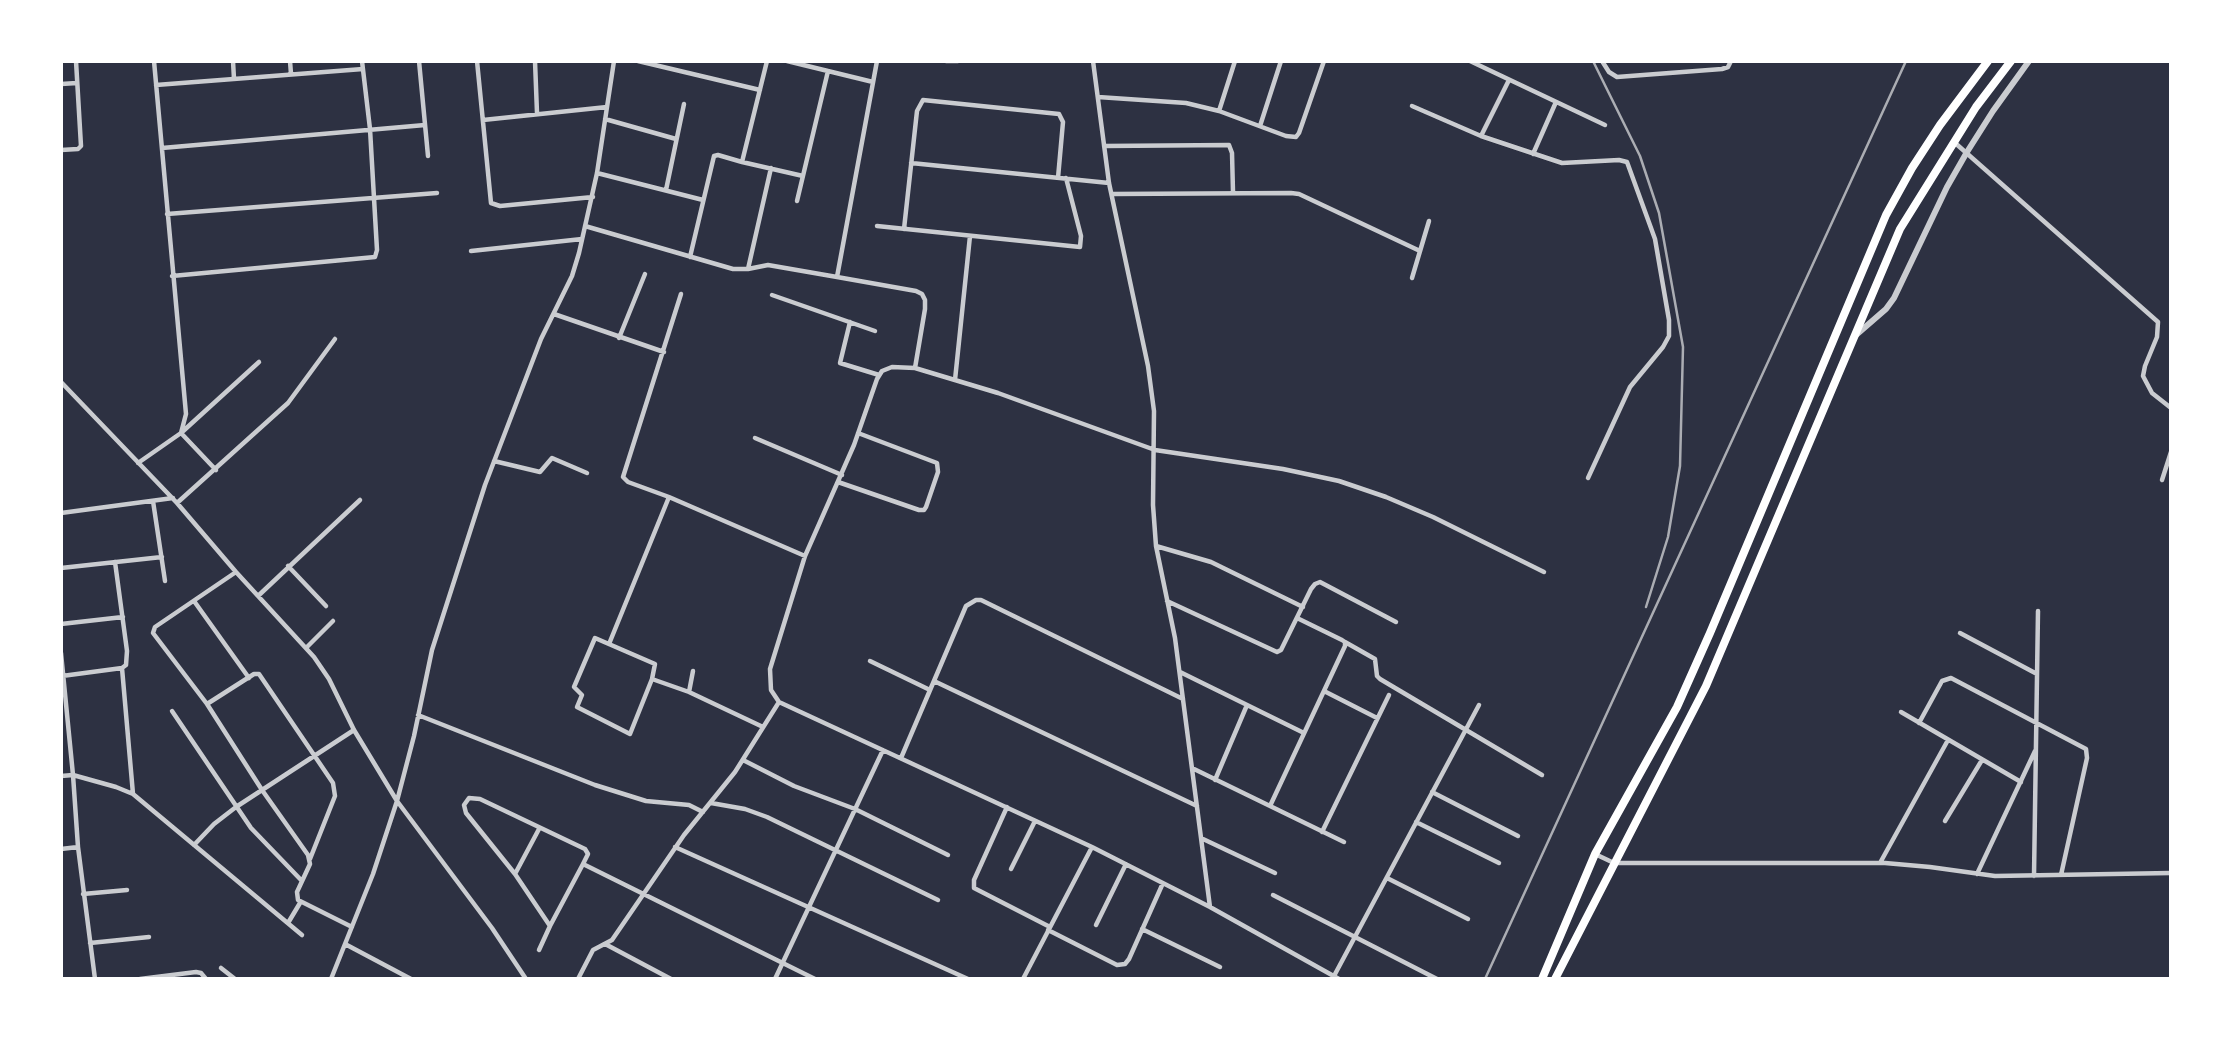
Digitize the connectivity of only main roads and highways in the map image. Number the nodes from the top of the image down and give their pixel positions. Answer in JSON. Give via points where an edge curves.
{"nodes":[{"id":1,"x":2011,"y":61,"type":"edge"},
{"id":2,"x":1986,"y":63,"type":"edge"},
{"id":3,"x":1542,"y":979,"type":"edge"},
{"id":4,"x":1555,"y":979,"type":"edge"}],
"edges":[{"from":1,"to":4,"type":"highway","via":[[1976,107],[1900,229],[1706,686]]},
{"from":2,"to":3,"type":"highway","via":[[1919,157],[1886,215],[1705,645],[1595,854]]}]}
